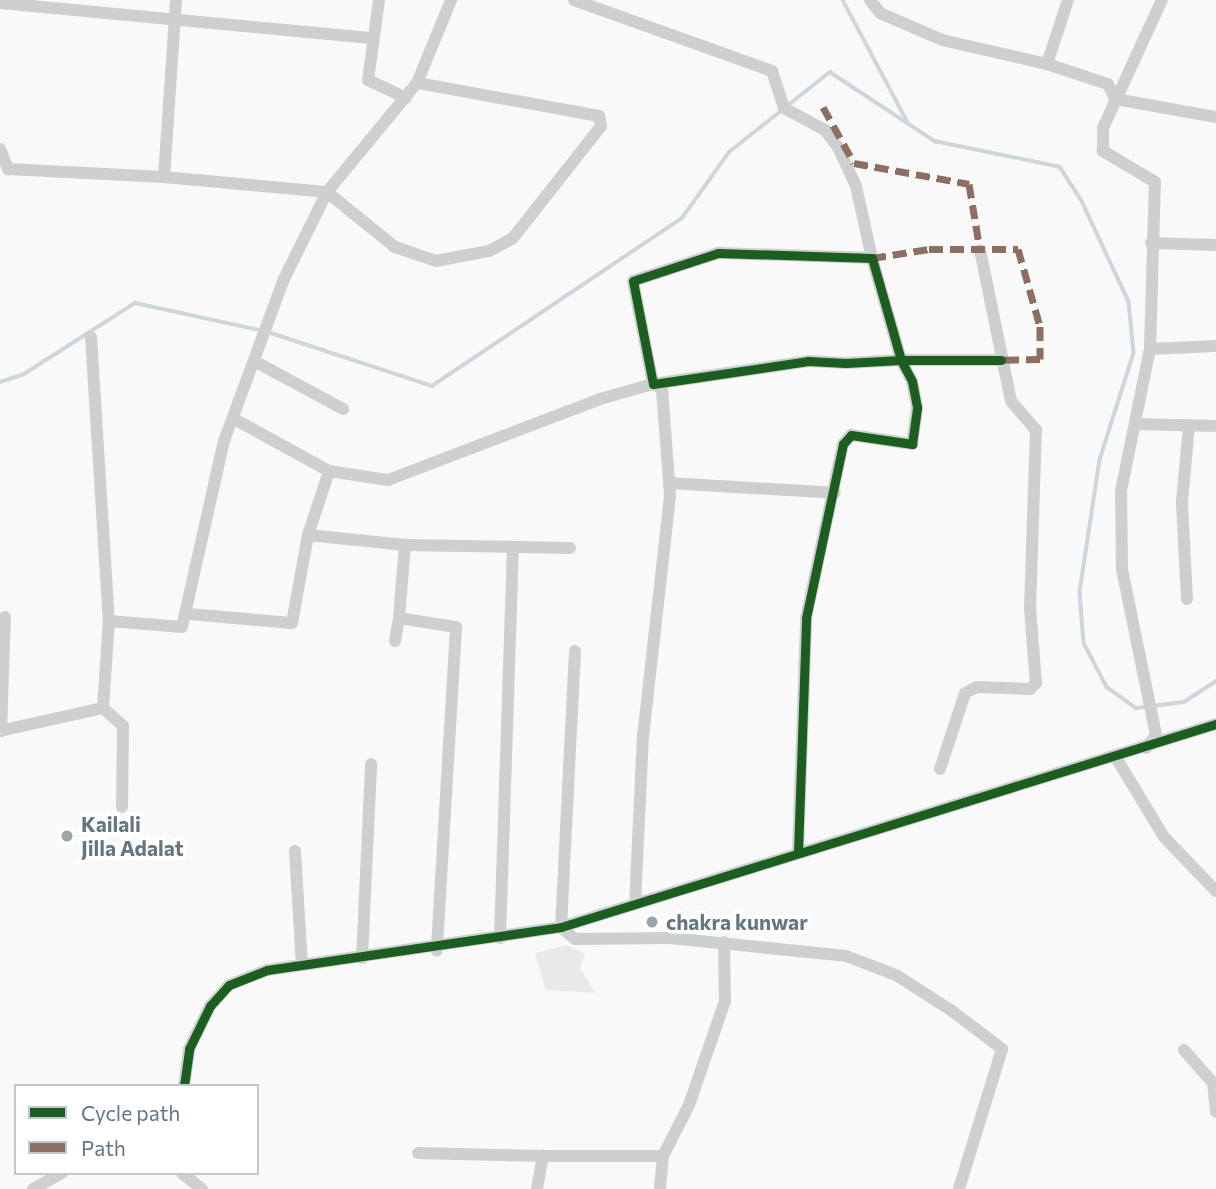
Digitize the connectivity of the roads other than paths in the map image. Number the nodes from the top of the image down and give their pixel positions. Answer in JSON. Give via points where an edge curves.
{"nodes":[{"id":1,"x":176,"y":0,"type":"edge"},
{"id":2,"x":379,"y":0,"type":"edge"},
{"id":3,"x":451,"y":0,"type":"edge"},
{"id":4,"x":574,"y":0,"type":"edge"},
{"id":5,"x":870,"y":0,"type":"edge"},
{"id":6,"x":1068,"y":0,"type":"edge"},
{"id":7,"x":1162,"y":0,"type":"edge"},
{"id":8,"x":0,"y":4,"type":"edge"},
{"id":9,"x":174,"y":21,"type":"junction"},
{"id":10,"x":370,"y":38,"type":"junction"},
{"id":11,"x":1046,"y":64,"type":"junction"},
{"id":12,"x":418,"y":83,"type":"junction"},
{"id":13,"x":406,"y":98,"type":"junction"},
{"id":14,"x":1115,"y":99,"type":"junction"},
{"id":15,"x":1216,"y":117,"type":"edge"},
{"id":16,"x":0,"y":149,"type":"edge"},
{"id":17,"x":164,"y":177,"type":"junction"},
{"id":18,"x":327,"y":192,"type":"junction"},
{"id":19,"x":1151,"y":243,"type":"junction"},
{"id":20,"x":1216,"y":245,"type":"edge"},
{"id":21,"x":980,"y":250,"type":"dead end"},
{"id":22,"x":873,"y":258,"type":"junction"},
{"id":23,"x":91,"y":337,"type":"dead end"},
{"id":24,"x":1216,"y":346,"type":"edge"},
{"id":25,"x":1150,"y":349,"type":"junction"},
{"id":26,"x":901,"y":360,"type":"junction"},
{"id":27,"x":1001,"y":360,"type":"junction"},
{"id":28,"x":256,"y":362,"type":"junction"},
{"id":29,"x":653,"y":384,"type":"junction"},
{"id":30,"x":343,"y":409,"type":"dead end"},
{"id":31,"x":236,"y":420,"type":"junction"},
{"id":32,"x":1136,"y":424,"type":"junction"},
{"id":33,"x":1189,"y":425,"type":"junction"},
{"id":34,"x":1216,"y":426,"type":"edge"},
{"id":35,"x":329,"y":471,"type":"junction"},
{"id":36,"x":669,"y":483,"type":"junction"},
{"id":37,"x":835,"y":493,"type":"junction"},
{"id":38,"x":309,"y":536,"type":"junction"},
{"id":39,"x":405,"y":545,"type":"junction"},
{"id":40,"x":513,"y":547,"type":"junction"},
{"id":41,"x":570,"y":548,"type":"dead end"},
{"id":42,"x":1187,"y":599,"type":"dead end"},
{"id":43,"x":189,"y":614,"type":"junction"},
{"id":44,"x":5,"y":617,"type":"dead end"},
{"id":45,"x":400,"y":618,"type":"junction"},
{"id":46,"x":109,"y":621,"type":"junction"},
{"id":47,"x":395,"y":641,"type":"dead end"},
{"id":48,"x":575,"y":651,"type":"dead end"},
{"id":49,"x":103,"y":708,"type":"junction"},
{"id":50,"x":1216,"y":724,"type":"edge"},
{"id":51,"x":1,"y":731,"type":"edge"},
{"id":52,"x":1145,"y":748,"type":"junction"},
{"id":53,"x":1115,"y":756,"type":"junction"},
{"id":54,"x":371,"y":764,"type":"dead end"},
{"id":55,"x":940,"y":769,"type":"dead end"},
{"id":56,"x":122,"y":807,"type":"dead end"},
{"id":57,"x":295,"y":851,"type":"dead end"},
{"id":58,"x":797,"y":852,"type":"junction"},
{"id":59,"x":1216,"y":891,"type":"edge"},
{"id":60,"x":635,"y":904,"type":"junction"},
{"id":61,"x":561,"y":927,"type":"junction"},
{"id":62,"x":500,"y":938,"type":"junction"},
{"id":63,"x":724,"y":942,"type":"junction"},
{"id":64,"x":437,"y":950,"type":"junction"},
{"id":65,"x":362,"y":958,"type":"junction"},
{"id":66,"x":302,"y":965,"type":"junction"},
{"id":67,"x":1184,"y":1050,"type":"dead end"},
{"id":68,"x":184,"y":1084,"type":"edge"},
{"id":69,"x":1216,"y":1112,"type":"edge"},
{"id":70,"x":418,"y":1153,"type":"dead end"},
{"id":71,"x":543,"y":1156,"type":"junction"},
{"id":72,"x":663,"y":1156,"type":"junction"},
{"id":73,"x":58,"y":1175,"type":"edge"},
{"id":74,"x":184,"y":1175,"type":"edge"},
{"id":75,"x":33,"y":1189,"type":"edge"},
{"id":76,"x":202,"y":1189,"type":"edge"},
{"id":77,"x":537,"y":1189,"type":"edge"},
{"id":78,"x":660,"y":1189,"type":"edge"},
{"id":79,"x":960,"y":1189,"type":"edge"}],
"edges":[{"from":1,"to":9,"type":"street"},
{"from":2,"to":10,"type":"street"},
{"from":3,"to":12,"type":"street"},
{"from":4,"to":22,"type":"street","via":[[772,71],[784,108],[825,130],[838,147],[856,186]]},
{"from":5,"to":11,"type":"street","via":[[880,13],[942,40]]},
{"from":6,"to":11,"type":"street"},
{"from":7,"to":14,"type":"street"},
{"from":8,"to":9,"type":"street"},
{"from":9,"to":10,"type":"street"},
{"from":9,"to":17,"type":"street"},
{"from":10,"to":13,"type":"street","via":[[368,80]]},
{"from":11,"to":14,"type":"street","via":[[1108,84]]},
{"from":12,"to":13,"type":"street"},
{"from":12,"to":18,"type":"street","via":[[599,116],[601,126],[513,238],[489,251],[436,261],[395,247]]},
{"from":13,"to":18,"type":"street"},
{"from":14,"to":15,"type":"street"},
{"from":14,"to":19,"type":"street","via":[[1103,150],[1155,182]]},
{"from":16,"to":17,"type":"street","via":[[8,169]]},
{"from":17,"to":18,"type":"street"},
{"from":18,"to":28,"type":"street","via":[[284,279]]},
{"from":19,"to":20,"type":"street"},
{"from":19,"to":25,"type":"street"},
{"from":21,"to":27,"type":"street"},
{"from":22,"to":26,"type":"street"},
{"from":22,"to":29,"type":"street","via":[[718,253],[638,275],[632,286]]},
{"from":23,"to":46,"type":"street"},
{"from":24,"to":25,"type":"street"},
{"from":25,"to":32,"type":"street"},
{"from":26,"to":27,"type":"street"},
{"from":26,"to":29,"type":"street","via":[[808,361]]},
{"from":26,"to":37,"type":"street","via":[[917,407],[915,441],[847,436]]},
{"from":27,"to":55,"type":"street","via":[[1011,401],[1036,430],[1030,609],[1036,683],[1030,689],[977,687],[965,693],[947,734]]},
{"from":28,"to":30,"type":"street"},
{"from":28,"to":31,"type":"street"},
{"from":29,"to":35,"type":"street","via":[[388,480]]},
{"from":29,"to":36,"type":"street","via":[[662,389]]},
{"from":31,"to":35,"type":"street"},
{"from":31,"to":43,"type":"street","via":[[206,506]]},
{"from":32,"to":33,"type":"street"},
{"from":32,"to":52,"type":"street","via":[[1121,491],[1122,569],[1156,735]]},
{"from":33,"to":34,"type":"street"},
{"from":33,"to":42,"type":"street","via":[[1182,502]]},
{"from":35,"to":38,"type":"street"},
{"from":36,"to":37,"type":"street"},
{"from":36,"to":60,"type":"street","via":[[643,735]]},
{"from":37,"to":58,"type":"street","via":[[806,618]]},
{"from":38,"to":39,"type":"street"},
{"from":38,"to":43,"type":"street","via":[[292,623]]},
{"from":39,"to":40,"type":"street"},
{"from":39,"to":45,"type":"street"},
{"from":40,"to":41,"type":"street"},
{"from":40,"to":62,"type":"street"},
{"from":43,"to":46,"type":"street","via":[[182,627]]},
{"from":44,"to":51,"type":"street"},
{"from":45,"to":47,"type":"street"},
{"from":45,"to":64,"type":"street","via":[[456,627]]},
{"from":46,"to":49,"type":"street"},
{"from":48,"to":61,"type":"street"},
{"from":49,"to":51,"type":"street"},
{"from":49,"to":56,"type":"street","via":[[123,726]]},
{"from":50,"to":52,"type":"street"},
{"from":52,"to":53,"type":"street"},
{"from":53,"to":58,"type":"street"},
{"from":53,"to":59,"type":"street","via":[[1164,837]]},
{"from":54,"to":65,"type":"street"},
{"from":57,"to":66,"type":"street"},
{"from":58,"to":60,"type":"street"},
{"from":60,"to":61,"type":"street"},
{"from":61,"to":62,"type":"street"},
{"from":61,"to":63,"type":"street","via":[[575,939]]},
{"from":62,"to":64,"type":"street"},
{"from":63,"to":72,"type":"street","via":[[725,1001],[689,1105]]},
{"from":63,"to":79,"type":"street","via":[[846,956],[896,975],[1002,1049]]},
{"from":64,"to":65,"type":"street"},
{"from":65,"to":66,"type":"street"},
{"from":66,"to":68,"type":"street","via":[[267,970],[229,985],[196,1030]]},
{"from":67,"to":69,"type":"street","via":[[1213,1083]]},
{"from":70,"to":71,"type":"street"},
{"from":71,"to":72,"type":"street"},
{"from":71,"to":77,"type":"street"},
{"from":72,"to":78,"type":"street"},
{"from":73,"to":75,"type":"street"},
{"from":74,"to":76,"type":"street"}]}
